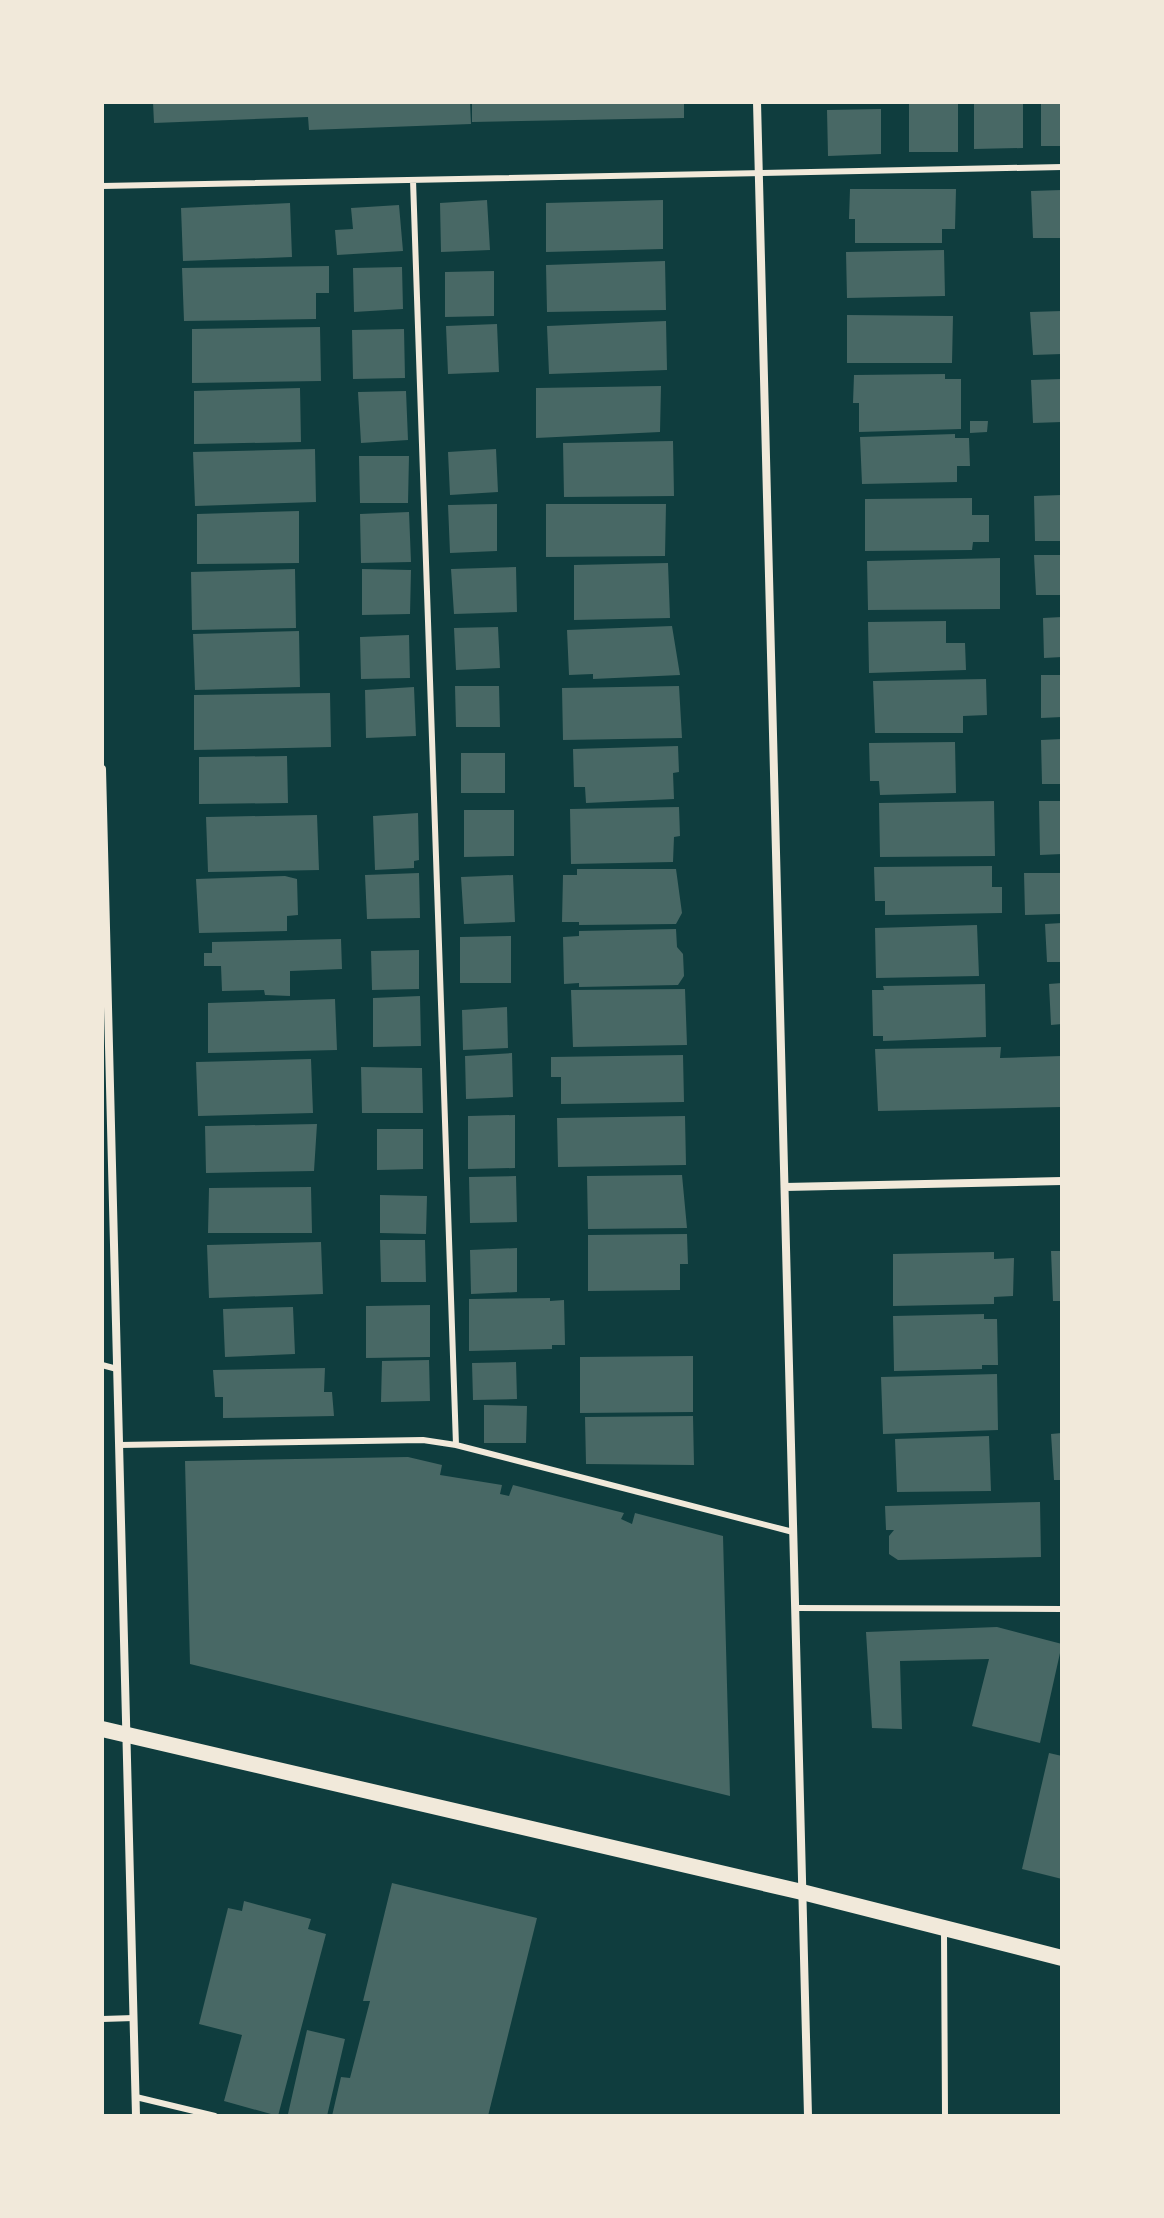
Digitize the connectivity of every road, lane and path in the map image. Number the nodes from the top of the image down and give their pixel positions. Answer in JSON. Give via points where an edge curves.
{"nodes":[{"id":1,"x":757,"y":102,"type":"edge"},
{"id":2,"x":1062,"y":167,"type":"edge"},
{"id":3,"x":759,"y":173,"type":"junction"},
{"id":4,"x":413,"y":180,"type":"junction"},
{"id":5,"x":102,"y":186,"type":"edge"},
{"id":6,"x":102,"y":769,"type":"edge"},
{"id":7,"x":1062,"y":1181,"type":"edge"},
{"id":8,"x":785,"y":1187,"type":"junction"},
{"id":9,"x":102,"y":1365,"type":"edge"},
{"id":10,"x":117,"y":1369,"type":"junction"},
{"id":11,"x":119,"y":1445,"type":"junction"},
{"id":12,"x":456,"y":1445,"type":"junction"},
{"id":13,"x":793,"y":1532,"type":"junction"},
{"id":14,"x":796,"y":1608,"type":"junction"},
{"id":15,"x":1062,"y":1609,"type":"edge"},
{"id":16,"x":102,"y":1729,"type":"edge"},
{"id":17,"x":127,"y":1734,"type":"junction"},
{"id":18,"x":802,"y":1892,"type":"junction"},
{"id":19,"x":943,"y":1928,"type":"junction"},
{"id":20,"x":1062,"y":1958,"type":"edge"},
{"id":21,"x":134,"y":2018,"type":"junction"},
{"id":22,"x":102,"y":2019,"type":"edge"},
{"id":23,"x":136,"y":2097,"type":"junction"},
{"id":24,"x":136,"y":2116,"type":"edge"},
{"id":25,"x":215,"y":2116,"type":"edge"},
{"id":26,"x":808,"y":2116,"type":"edge"},
{"id":27,"x":945,"y":2116,"type":"edge"}],
"edges":[{"from":1,"to":3,"type":"street"},
{"from":2,"to":3,"type":"lane"},
{"from":3,"to":4,"type":"lane"},
{"from":3,"to":8,"type":"street"},
{"from":4,"to":5,"type":"lane"},
{"from":4,"to":12,"type":"lane"},
{"from":6,"to":10,"type":"street"},
{"from":7,"to":8,"type":"street"},
{"from":8,"to":13,"type":"street"},
{"from":9,"to":10,"type":"lane"},
{"from":10,"to":11,"type":"street"},
{"from":11,"to":12,"type":"lane","via":[[423,1440]]},
{"from":11,"to":17,"type":"street"},
{"from":12,"to":13,"type":"lane"},
{"from":13,"to":14,"type":"street"},
{"from":14,"to":15,"type":"lane"},
{"from":14,"to":18,"type":"street"},
{"from":16,"to":17,"type":"main road"},
{"from":17,"to":18,"type":"main road"},
{"from":17,"to":21,"type":"street"},
{"from":18,"to":19,"type":"main road"},
{"from":18,"to":26,"type":"street"},
{"from":19,"to":20,"type":"main road"},
{"from":19,"to":27,"type":"lane"},
{"from":21,"to":22,"type":"lane"},
{"from":21,"to":23,"type":"street"},
{"from":23,"to":24,"type":"street"},
{"from":23,"to":25,"type":"lane"}]}
